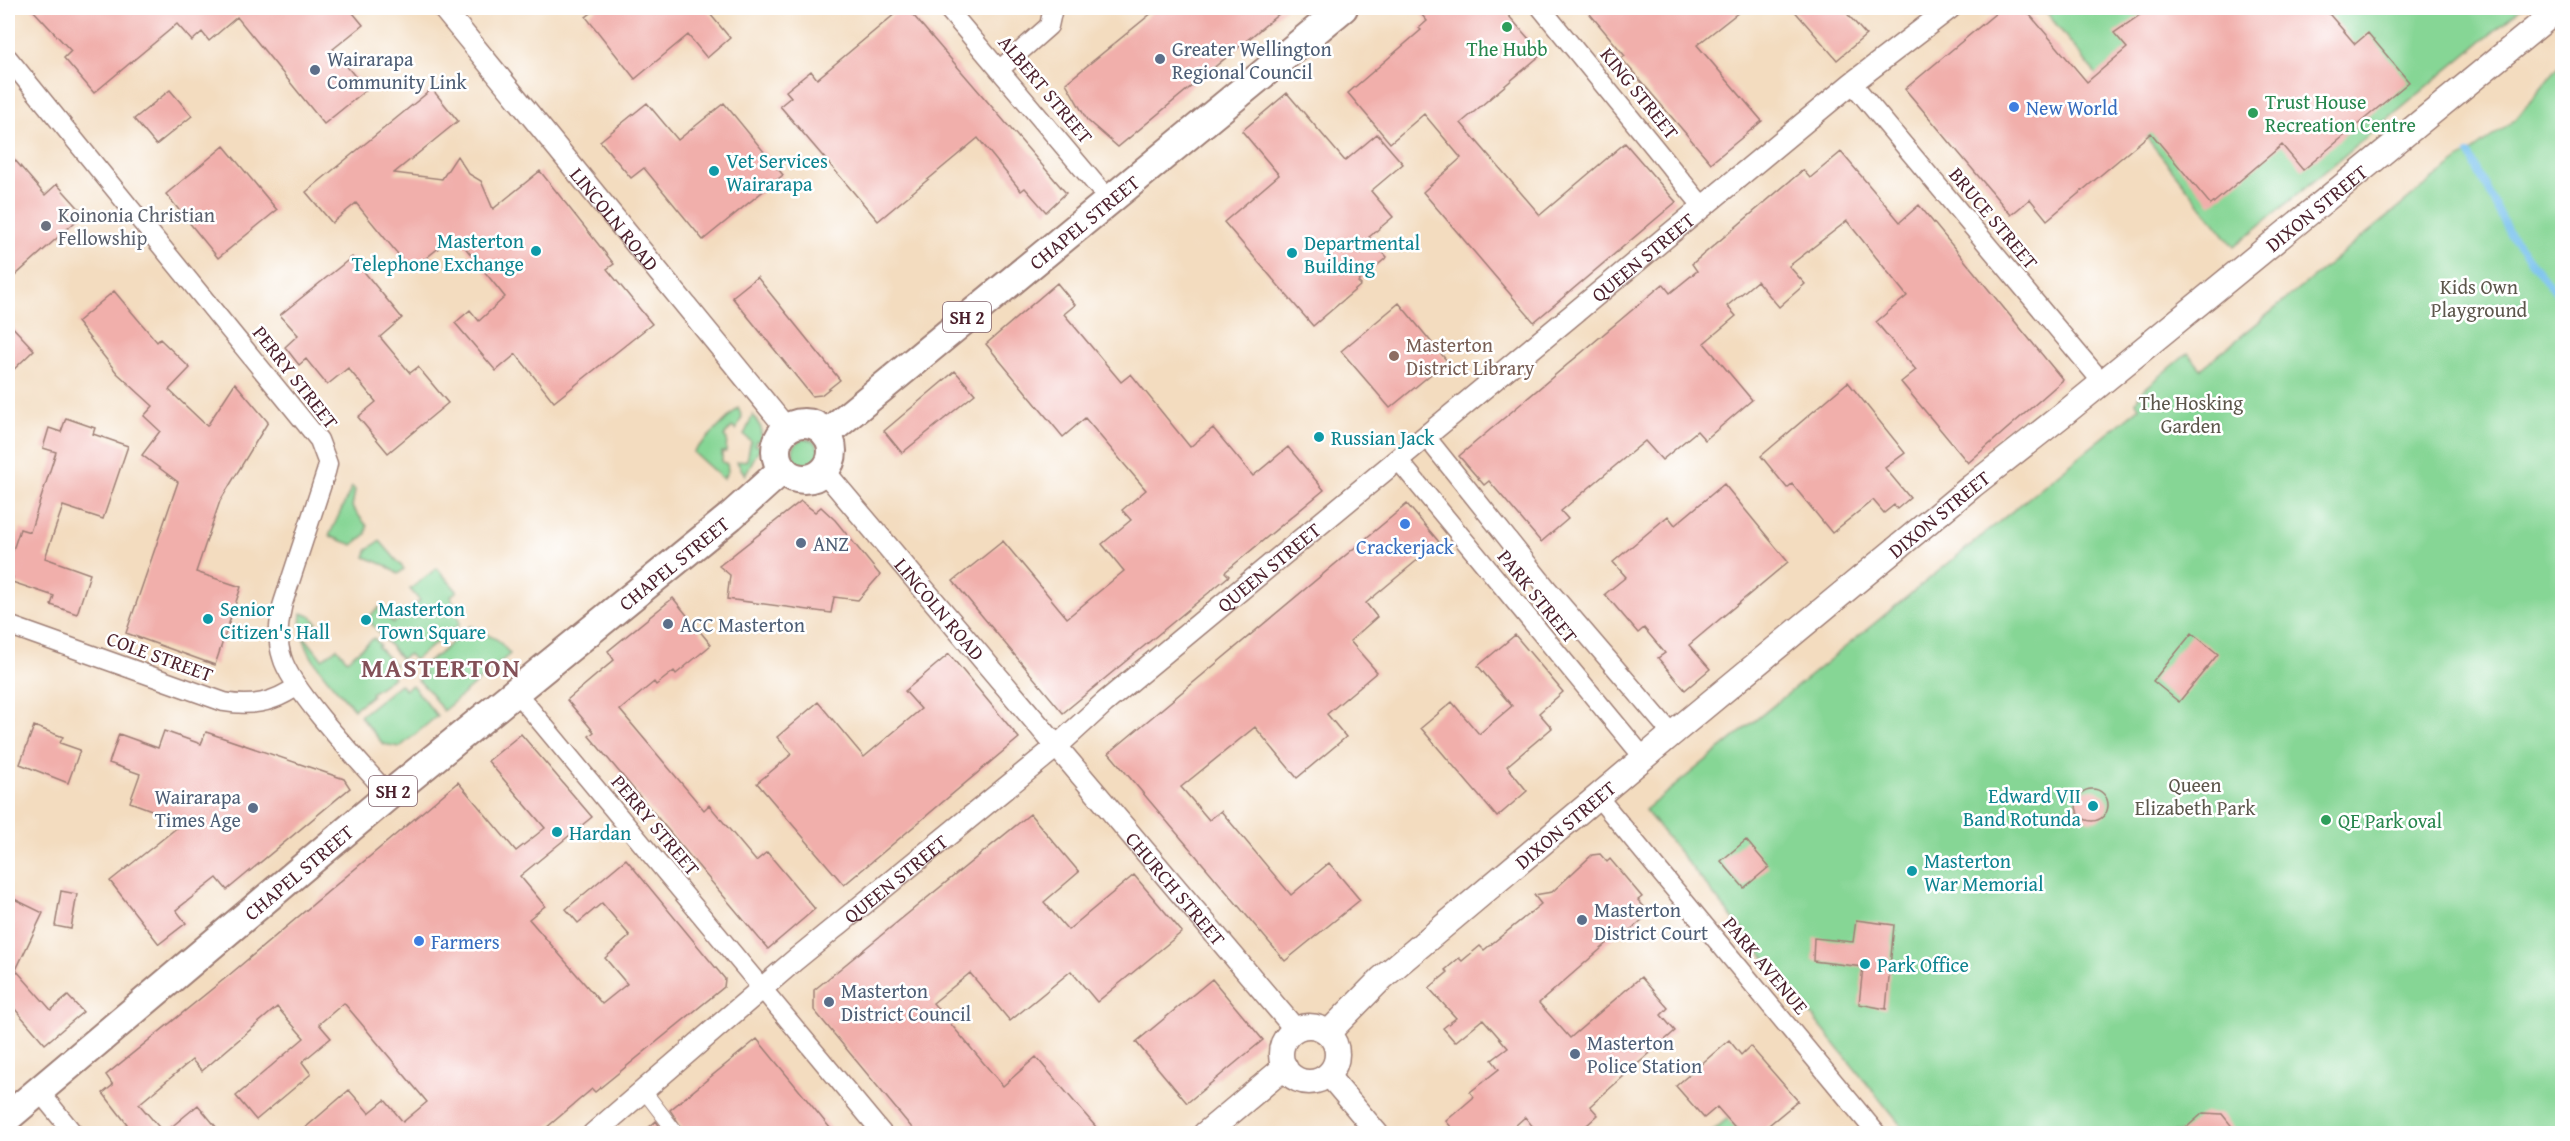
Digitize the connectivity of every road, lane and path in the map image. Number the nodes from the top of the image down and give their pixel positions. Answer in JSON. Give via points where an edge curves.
{"nodes":[{"id":1,"x":443,"y":8,"type":"edge"},
{"id":2,"x":947,"y":8,"type":"edge"},
{"id":3,"x":1053,"y":8,"type":"edge"},
{"id":4,"x":1343,"y":8,"type":"edge"},
{"id":5,"x":1541,"y":8,"type":"edge"},
{"id":6,"x":1950,"y":8,"type":"edge"},
{"id":7,"x":2560,"y":8,"type":"edge"},
{"id":8,"x":8,"y":58,"type":"edge"},
{"id":9,"x":999,"y":70,"type":"junction"},
{"id":10,"x":1852,"y":83,"type":"junction"},
{"id":11,"x":1109,"y":200,"type":"junction"},
{"id":12,"x":1703,"y":207,"type":"junction"},
{"id":13,"x":2102,"y":382,"type":"junction"},
{"id":14,"x":787,"y":429,"type":"junction"},
{"id":15,"x":826,"y":434,"type":"junction"},
{"id":16,"x":1427,"y":438,"type":"junction"},
{"id":17,"x":1399,"y":460,"type":"junction"},
{"id":18,"x":783,"y":469,"type":"junction"},
{"id":19,"x":824,"y":471,"type":"junction"},
{"id":20,"x":8,"y":625,"type":"edge"},
{"id":21,"x":297,"y":686,"type":"junction"},
{"id":22,"x":515,"y":691,"type":"junction"},
{"id":23,"x":1672,"y":734,"type":"junction"},
{"id":24,"x":1056,"y":747,"type":"junction"},
{"id":25,"x":1644,"y":758,"type":"junction"},
{"id":26,"x":389,"y":795,"type":"junction"},
{"id":27,"x":1598,"y":797,"type":"junction"},
{"id":28,"x":764,"y":988,"type":"junction"},
{"id":29,"x":1295,"y":1029,"type":"junction"},
{"id":30,"x":1328,"y":1033,"type":"junction"},
{"id":31,"x":1285,"y":1067,"type":"junction"},
{"id":32,"x":1328,"y":1075,"type":"junction"},
{"id":33,"x":39,"y":1091,"type":"junction"},
{"id":34,"x":644,"y":1091,"type":"junction"},
{"id":35,"x":8,"y":1117,"type":"edge"},
{"id":36,"x":74,"y":1134,"type":"edge"},
{"id":37,"x":593,"y":1134,"type":"edge"},
{"id":38,"x":677,"y":1134,"type":"edge"},
{"id":39,"x":884,"y":1134,"type":"edge"},
{"id":40,"x":1205,"y":1134,"type":"edge"},
{"id":41,"x":1378,"y":1134,"type":"edge"},
{"id":42,"x":1877,"y":1134,"type":"edge"}],
"edges":[{"from":1,"to":14,"type":"street","name":"LINCOLN ROAD"},
{"from":2,"to":9,"type":"street","name":"ALBERT STREET"},
{"from":3,"to":9,"type":"street","via":[[1049,26]]},
{"from":4,"to":11,"type":"highway","name":"CHAPEL STREET","number":"SH 2"},
{"from":5,"to":12,"type":"street","name":"KING STREET"},
{"from":6,"to":10,"type":"street","name":"QUEEN STREET"},
{"from":7,"to":13,"type":"main road","name":"DIXON STREET"},
{"from":8,"to":21,"type":"street","name":"PERRY STREET","via":[[324,450],[328,464],[323,486],[278,624],[282,657]]},
{"from":9,"to":11,"type":"street","name":"ALBERT STREET"},
{"from":10,"to":12,"type":"street","name":"QUEEN STREET"},
{"from":10,"to":13,"type":"street","name":"BRUCE STREET"},
{"from":11,"to":15,"type":"highway","name":"CHAPEL STREET","number":"SH 2"},
{"from":12,"to":16,"type":"street","name":"QUEEN STREET"},
{"from":13,"to":23,"type":"main road","name":"DIXON STREET"},
{"from":14,"to":15,"type":"highway","via":[[808,423]]},
{"from":14,"to":18,"type":"highway","via":[[776,452]]},
{"from":15,"to":19,"type":"highway","via":[[832,449]]},
{"from":16,"to":17,"type":"street","name":"QUEEN STREET"},
{"from":16,"to":23,"type":"street","name":"PARK STREET","via":[[1547,588]]},
{"from":17,"to":24,"type":"street","name":"QUEEN STREET"},
{"from":17,"to":25,"type":"street","name":"PARK STREET"},
{"from":18,"to":19,"type":"highway","via":[[803,480]]},
{"from":18,"to":22,"type":"highway","name":"CHAPEL STREET","number":"SH 2","via":[[723,523]]},
{"from":19,"to":24,"type":"street","name":"LINCOLN ROAD"},
{"from":20,"to":21,"type":"street","name":"COLE STREET","via":[[224,702],[251,705],[284,696]]},
{"from":21,"to":26,"type":"street","name":"PERRY STREET"},
{"from":22,"to":26,"type":"highway","name":"CHAPEL STREET","number":"SH 2"},
{"from":22,"to":28,"type":"street","name":"PERRY STREET"},
{"from":23,"to":25,"type":"main road","name":"DIXON STREET"},
{"from":24,"to":28,"type":"street","name":"QUEEN STREET"},
{"from":24,"to":29,"type":"street","name":"CHURCH STREET"},
{"from":25,"to":27,"type":"main road","name":"DIXON STREET"},
{"from":26,"to":33,"type":"highway","name":"CHAPEL STREET","number":"SH 2"},
{"from":27,"to":30,"type":"main road","name":"DIXON STREET","via":[[1382,978]]},
{"from":27,"to":42,"type":"street","name":"PARK AVENUE"},
{"from":28,"to":34,"type":"street","name":"QUEEN STREET"},
{"from":28,"to":39,"type":"street","name":"PERRY STREET"},
{"from":29,"to":30,"type":"main road","via":[[1306,1025]]},
{"from":29,"to":31,"type":"main road","via":[[1282,1045]]},
{"from":30,"to":32,"type":"main road","via":[[1338,1054]]},
{"from":31,"to":32,"type":"main road","via":[[1291,1075],[1307,1082]]},
{"from":31,"to":40,"type":"main road"},
{"from":32,"to":41,"type":"street"},
{"from":33,"to":35,"type":"highway","name":"CHAPEL STREET","number":"SH 2"},
{"from":33,"to":36,"type":"street"},
{"from":34,"to":37,"type":"street","name":"QUEEN STREET"},
{"from":34,"to":38,"type":"street"}]}
